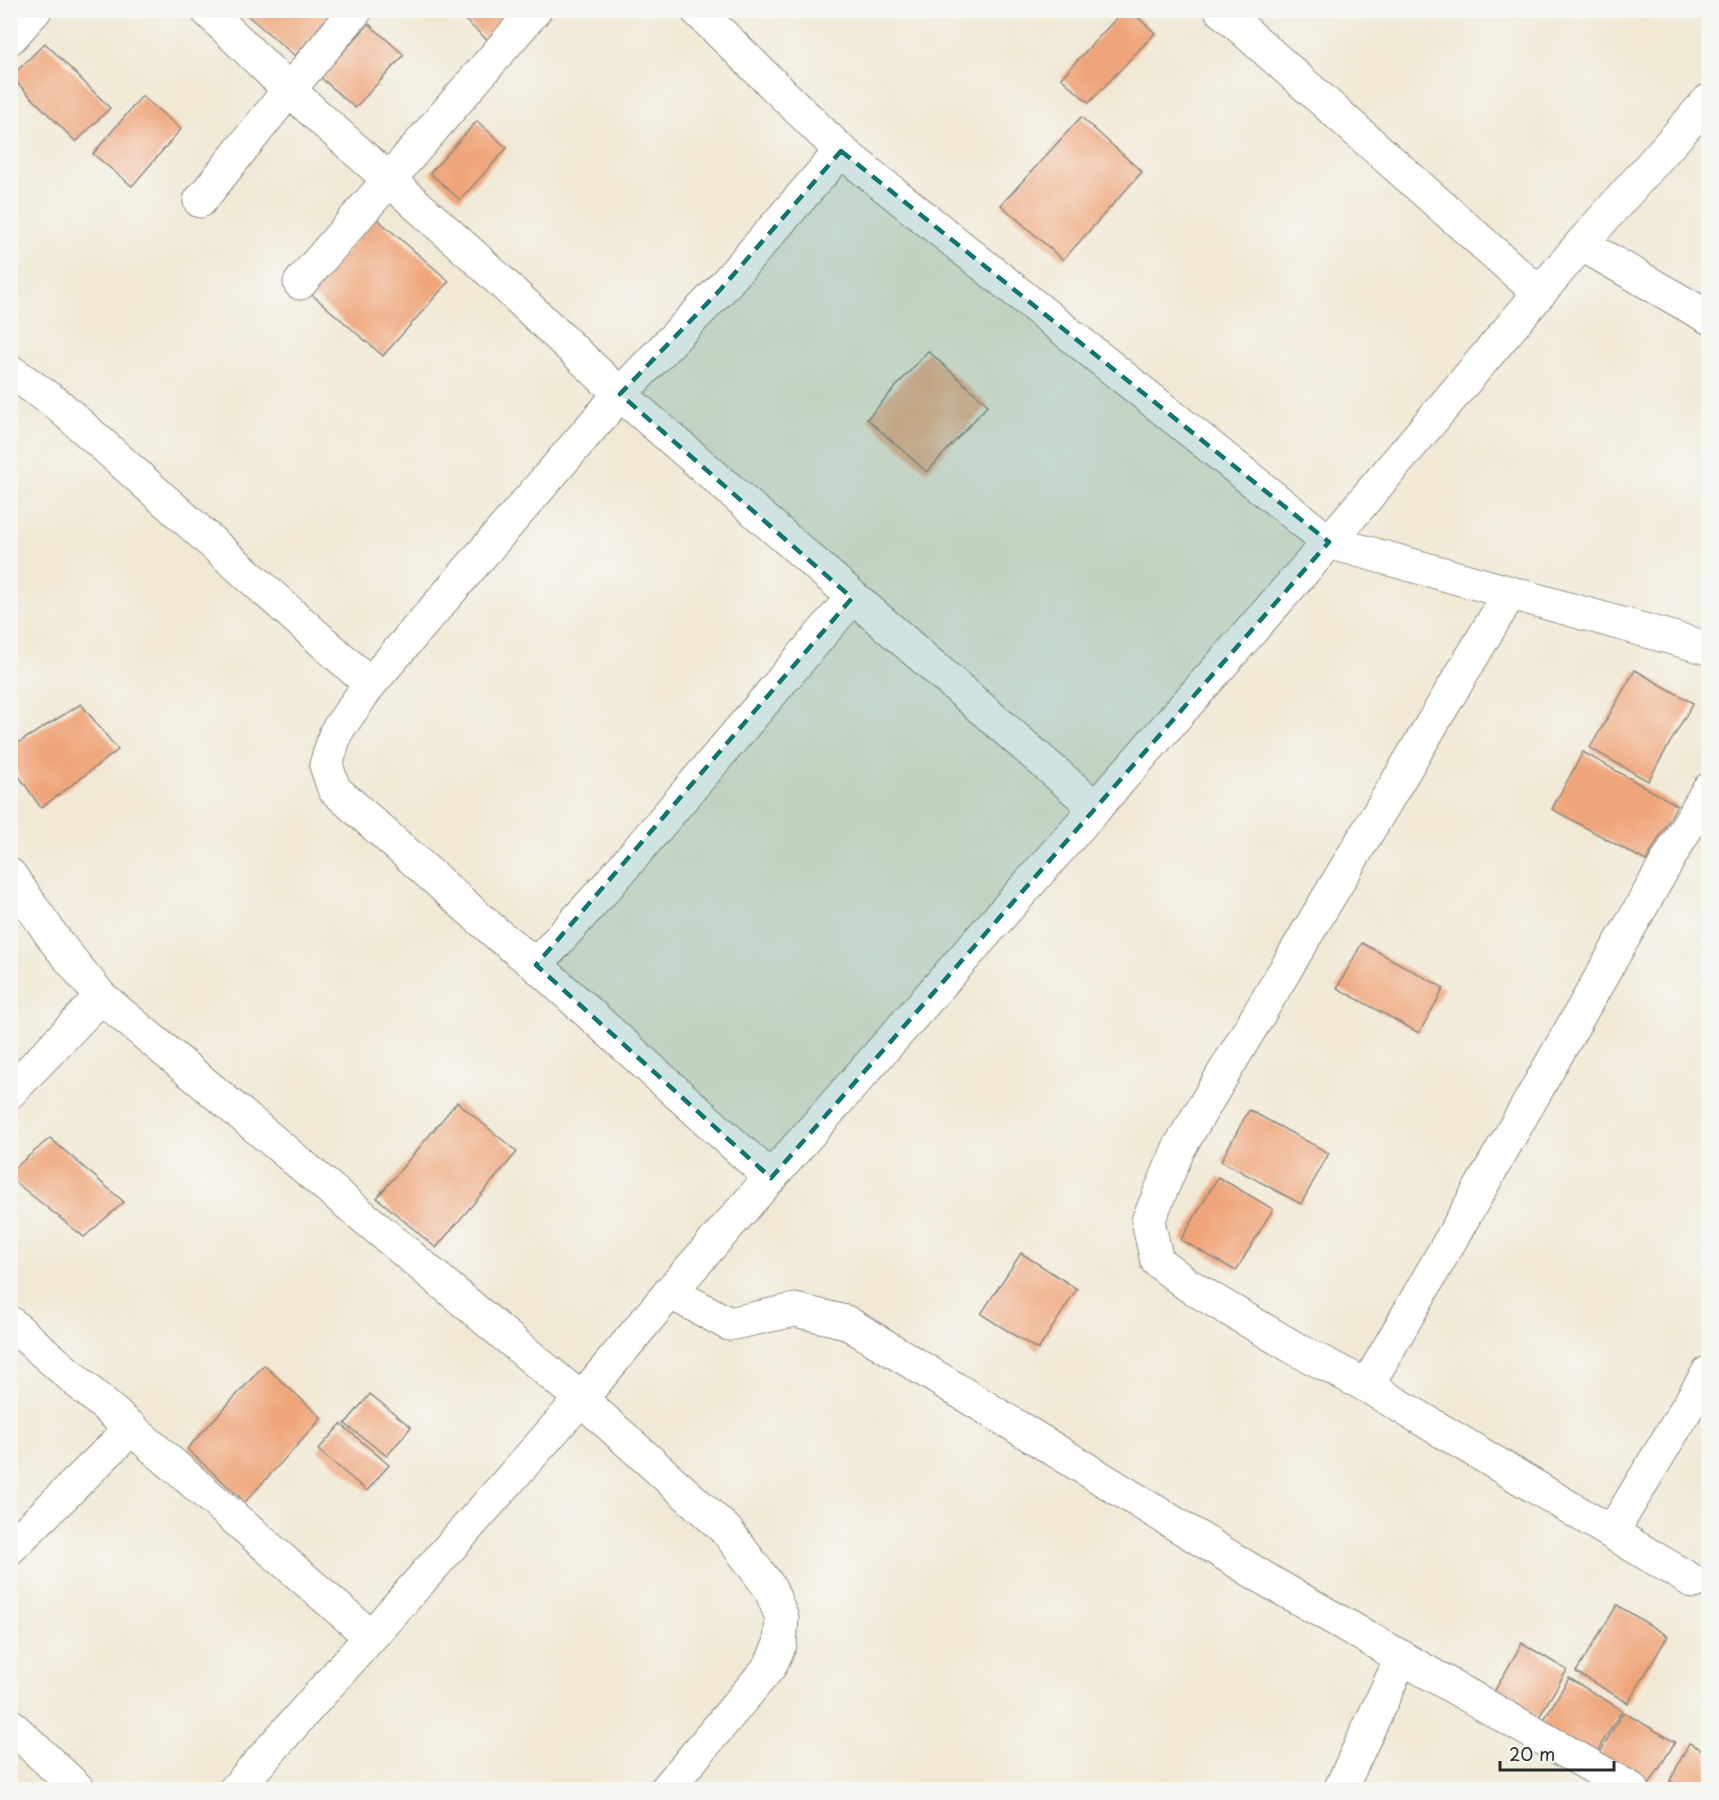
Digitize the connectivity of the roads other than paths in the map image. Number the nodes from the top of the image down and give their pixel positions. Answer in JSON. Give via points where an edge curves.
{"nodes":[{"id":1,"x":35,"y":10,"type":"edge"},
{"id":2,"x":207,"y":10,"type":"edge"},
{"id":3,"x":356,"y":10,"type":"edge"},
{"id":4,"x":535,"y":10,"type":"edge"},
{"id":5,"x":698,"y":10,"type":"edge"},
{"id":6,"x":1221,"y":10,"type":"edge"},
{"id":7,"x":10,"y":38,"type":"edge"},
{"id":8,"x":289,"y":90,"type":"junction"},
{"id":9,"x":1708,"y":101,"type":"edge"},
{"id":10,"x":840,"y":151,"type":"junction"},
{"id":11,"x":389,"y":179,"type":"junction"},
{"id":12,"x":200,"y":201,"type":"dead end"},
{"id":13,"x":1581,"y":244,"type":"junction"},
{"id":14,"x":300,"y":283,"type":"dead end"},
{"id":15,"x":1539,"y":293,"type":"junction"},
{"id":16,"x":1708,"y":317,"type":"edge"},
{"id":17,"x":10,"y":371,"type":"edge"},
{"id":18,"x":620,"y":394,"type":"junction"},
{"id":19,"x":1329,"y":542,"type":"junction"},
{"id":20,"x":1510,"y":593,"type":"junction"},
{"id":21,"x":852,"y":598,"type":"junction"},
{"id":22,"x":1708,"y":648,"type":"edge"},
{"id":23,"x":370,"y":684,"type":"junction"},
{"id":24,"x":1708,"y":790,"type":"edge"},
{"id":25,"x":1096,"y":808,"type":"junction"},
{"id":26,"x":10,"y":875,"type":"edge"},
{"id":27,"x":536,"y":965,"type":"junction"},
{"id":28,"x":101,"y":997,"type":"junction"},
{"id":29,"x":10,"y":1092,"type":"edge"},
{"id":30,"x":771,"y":1178,"type":"junction"},
{"id":31,"x":670,"y":1292,"type":"junction"},
{"id":32,"x":10,"y":1323,"type":"edge"},
{"id":33,"x":1708,"y":1373,"type":"edge"},
{"id":34,"x":1367,"y":1386,"type":"junction"},
{"id":35,"x":581,"y":1399,"type":"junction"},
{"id":36,"x":132,"y":1428,"type":"junction"},
{"id":37,"x":1612,"y":1532,"type":"junction"},
{"id":38,"x":10,"y":1548,"type":"edge"},
{"id":39,"x":1694,"y":1582,"type":"dead end"},
{"id":40,"x":370,"y":1636,"type":"junction"},
{"id":41,"x":1402,"y":1657,"type":"junction"},
{"id":42,"x":10,"y":1725,"type":"edge"},
{"id":43,"x":79,"y":1790,"type":"edge"},
{"id":44,"x":235,"y":1790,"type":"edge"},
{"id":45,"x":666,"y":1790,"type":"edge"},
{"id":46,"x":1340,"y":1790,"type":"edge"},
{"id":47,"x":1633,"y":1790,"type":"edge"}],
"edges":[{"from":1,"to":7,"type":"street"},
{"from":2,"to":8,"type":"street"},
{"from":3,"to":8,"type":"street"},
{"from":4,"to":11,"type":"street"},
{"from":5,"to":10,"type":"street"},
{"from":6,"to":15,"type":"street"},
{"from":8,"to":11,"type":"street"},
{"from":8,"to":12,"type":"street"},
{"from":9,"to":13,"type":"street"},
{"from":10,"to":18,"type":"street","via":[[720,290]]},
{"from":10,"to":19,"type":"street"},
{"from":11,"to":14,"type":"street"},
{"from":11,"to":18,"type":"street"},
{"from":13,"to":15,"type":"street"},
{"from":13,"to":16,"type":"street"},
{"from":15,"to":19,"type":"street"},
{"from":17,"to":23,"type":"street","via":[[57,404]]},
{"from":18,"to":21,"type":"street"},
{"from":18,"to":23,"type":"street"},
{"from":19,"to":20,"type":"street"},
{"from":19,"to":25,"type":"street"},
{"from":20,"to":22,"type":"street"},
{"from":20,"to":34,"type":"street","via":[[1179,1148],[1148,1221],[1157,1261],[1188,1285]]},
{"from":21,"to":25,"type":"street"},
{"from":21,"to":27,"type":"street"},
{"from":23,"to":27,"type":"street","via":[[336,732],[326,765],[334,789]]},
{"from":24,"to":34,"type":"street"},
{"from":25,"to":30,"type":"street"},
{"from":26,"to":28,"type":"street"},
{"from":27,"to":30,"type":"street"},
{"from":28,"to":29,"type":"street"},
{"from":28,"to":35,"type":"street"},
{"from":30,"to":31,"type":"street"},
{"from":31,"to":35,"type":"street"},
{"from":31,"to":41,"type":"street","via":[[729,1324],[795,1310],[846,1322],[1262,1577]]},
{"from":32,"to":36,"type":"street"},
{"from":33,"to":37,"type":"street"},
{"from":34,"to":37,"type":"street"},
{"from":35,"to":40,"type":"street"},
{"from":35,"to":45,"type":"street","via":[[727,1531],[770,1588],[782,1618],[780,1644],[770,1666]]},
{"from":36,"to":38,"type":"street"},
{"from":36,"to":40,"type":"street"},
{"from":37,"to":39,"type":"street"},
{"from":40,"to":44,"type":"street"},
{"from":41,"to":46,"type":"street"},
{"from":41,"to":47,"type":"street"},
{"from":42,"to":43,"type":"street"}]}
